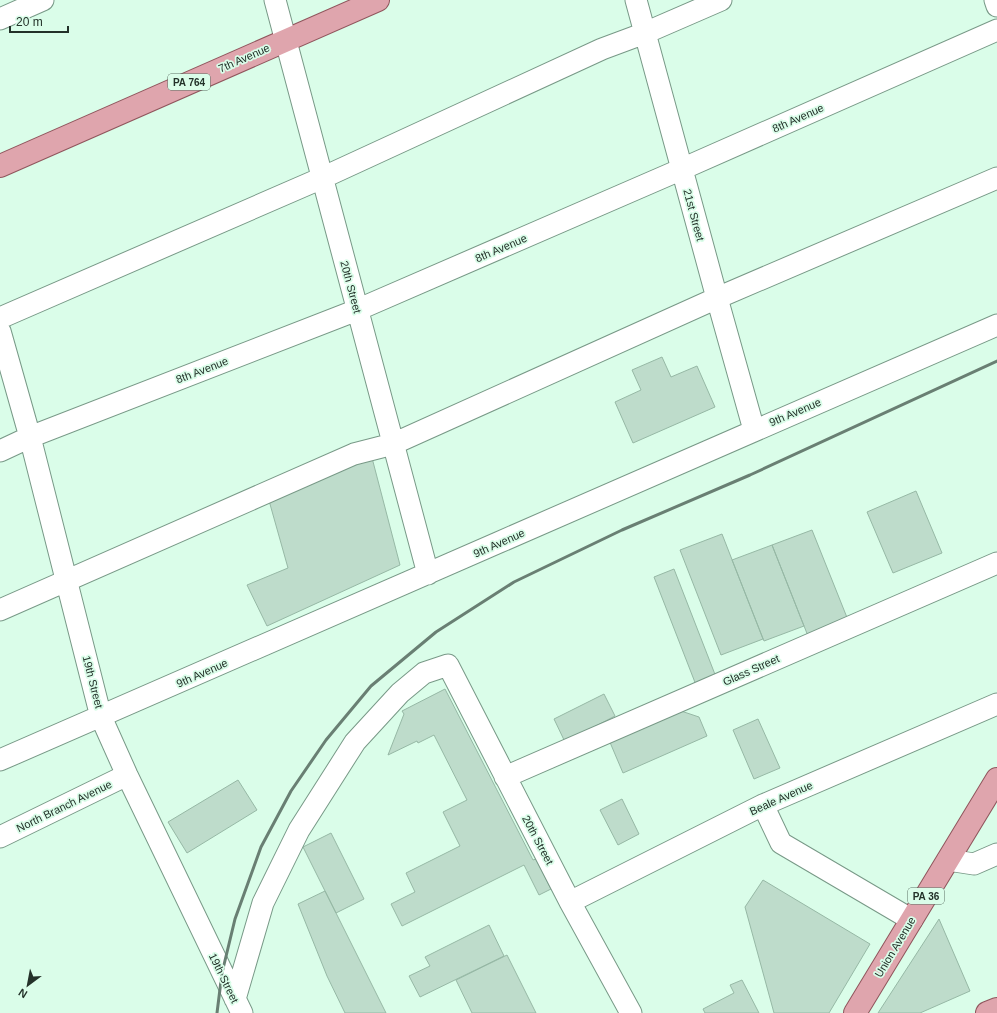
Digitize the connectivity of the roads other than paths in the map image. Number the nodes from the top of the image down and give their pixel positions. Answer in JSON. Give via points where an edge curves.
{"nodes":[{"id":1,"x":43,"y":0,"type":"edge"},
{"id":2,"x":274,"y":0,"type":"edge"},
{"id":3,"x":378,"y":0,"type":"edge"},
{"id":4,"x":636,"y":0,"type":"edge"},
{"id":5,"x":721,"y":0,"type":"edge"},
{"id":6,"x":995,"y":0,"type":"edge"},
{"id":7,"x":997,"y":6,"type":"edge"},
{"id":8,"x":0,"y":19,"type":"edge"},
{"id":9,"x":997,"y":30,"type":"edge"},
{"id":10,"x":645,"y":33,"type":"junction"},
{"id":11,"x":285,"y":40,"type":"junction"},
{"id":12,"x":0,"y":166,"type":"edge"},
{"id":13,"x":682,"y":169,"type":"junction"},
{"id":14,"x":322,"y":178,"type":"junction"},
{"id":15,"x":997,"y":178,"type":"edge"},
{"id":16,"x":717,"y":298,"type":"junction"},
{"id":17,"x":357,"y":310,"type":"junction"},
{"id":18,"x":0,"y":318,"type":"edge"},
{"id":19,"x":997,"y":325,"type":"edge"},
{"id":20,"x":0,"y":331,"type":"edge"},
{"id":21,"x":754,"y":430,"type":"junction"},
{"id":22,"x":30,"y":437,"type":"junction"},
{"id":23,"x":393,"y":444,"type":"junction"},
{"id":24,"x":0,"y":451,"type":"edge"},
{"id":25,"x":997,"y":563,"type":"edge"},
{"id":26,"x":428,"y":574,"type":"junction"},
{"id":27,"x":67,"y":581,"type":"junction"},
{"id":28,"x":0,"y":610,"type":"edge"},
{"id":29,"x":997,"y":704,"type":"edge"},
{"id":30,"x":101,"y":717,"type":"junction"},
{"id":31,"x":0,"y":760,"type":"edge"},
{"id":32,"x":127,"y":775,"type":"junction"},
{"id":33,"x":505,"y":777,"type":"junction"},
{"id":34,"x":997,"y":779,"type":"edge"},
{"id":35,"x":763,"y":805,"type":"junction"},
{"id":36,"x":0,"y":837,"type":"edge"},
{"id":37,"x":997,"y":854,"type":"edge"},
{"id":38,"x":948,"y":860,"type":"junction"},
{"id":39,"x":570,"y":902,"type":"junction"},
{"id":40,"x":912,"y":920,"type":"junction"},
{"id":41,"x":238,"y":1006,"type":"edge"},
{"id":42,"x":997,"y":1009,"type":"edge"},
{"id":43,"x":631,"y":1013,"type":"edge"},
{"id":44,"x":855,"y":1013,"type":"edge"},
{"id":45,"x":987,"y":1013,"type":"edge"}],
"edges":[{"from":1,"to":8,"type":"street"},
{"from":2,"to":11,"type":"street","name":"20th Street"},
{"from":3,"to":11,"type":"main road","name":"7th Avenue","number":"PA 764"},
{"from":4,"to":10,"type":"street","name":"21st Street"},
{"from":5,"to":10,"type":"street"},
{"from":6,"to":7,"type":"street"},
{"from":9,"to":13,"type":"street","name":"8th Avenue"},
{"from":10,"to":13,"type":"street","name":"21st Street"},
{"from":10,"to":14,"type":"street","via":[[602,49]]},
{"from":11,"to":12,"type":"main road","name":"7th Avenue","number":"PA 764"},
{"from":11,"to":14,"type":"street","name":"20th Street"},
{"from":13,"to":16,"type":"street","name":"21st Street"},
{"from":13,"to":17,"type":"street","name":"8th Avenue"},
{"from":14,"to":17,"type":"street","name":"20th Street"},
{"from":14,"to":18,"type":"street"},
{"from":15,"to":16,"type":"street"},
{"from":16,"to":21,"type":"street","name":"21st Street"},
{"from":16,"to":23,"type":"street"},
{"from":17,"to":22,"type":"street","name":"8th Avenue"},
{"from":17,"to":23,"type":"street","name":"20th Street"},
{"from":19,"to":21,"type":"street","name":"9th Avenue"},
{"from":20,"to":22,"type":"street","name":"19th Street"},
{"from":21,"to":26,"type":"street","name":"9th Avenue"},
{"from":22,"to":24,"type":"street","name":"8th Avenue"},
{"from":22,"to":27,"type":"street","name":"19th Street"},
{"from":23,"to":26,"type":"street","name":"20th Street"},
{"from":23,"to":27,"type":"street","via":[[354,454]]},
{"from":25,"to":33,"type":"street","name":"Glass Street"},
{"from":26,"to":30,"type":"street","name":"9th Avenue"},
{"from":27,"to":28,"type":"street"},
{"from":27,"to":30,"type":"street","name":"19th Street"},
{"from":29,"to":35,"type":"street","name":"Beale Avenue"},
{"from":30,"to":31,"type":"street","name":"9th Avenue"},
{"from":30,"to":32,"type":"street","name":"19th Street"},
{"from":32,"to":36,"type":"street","name":"North Branch Avenue"},
{"from":32,"to":41,"type":"street","name":"19th Street"},
{"from":33,"to":39,"type":"street","name":"20th Street"},
{"from":33,"to":41,"type":"street","name":"20th Street","via":[[448,665],[424,674],[400,693],[355,742],[299,830],[263,903]]},
{"from":34,"to":38,"type":"main road","name":"Union Avenue","number":"PA 36"},
{"from":35,"to":39,"type":"street","name":"Beale Avenue"},
{"from":35,"to":40,"type":"street","via":[[781,843]]},
{"from":37,"to":38,"type":"street","via":[[974,864]]},
{"from":38,"to":40,"type":"main road","name":"Union Avenue","number":"PA 36"},
{"from":39,"to":43,"type":"street","name":"20th Street"},
{"from":40,"to":44,"type":"main road","name":"Union Avenue","number":"PA 36"},
{"from":42,"to":45,"type":"main road"}]}
